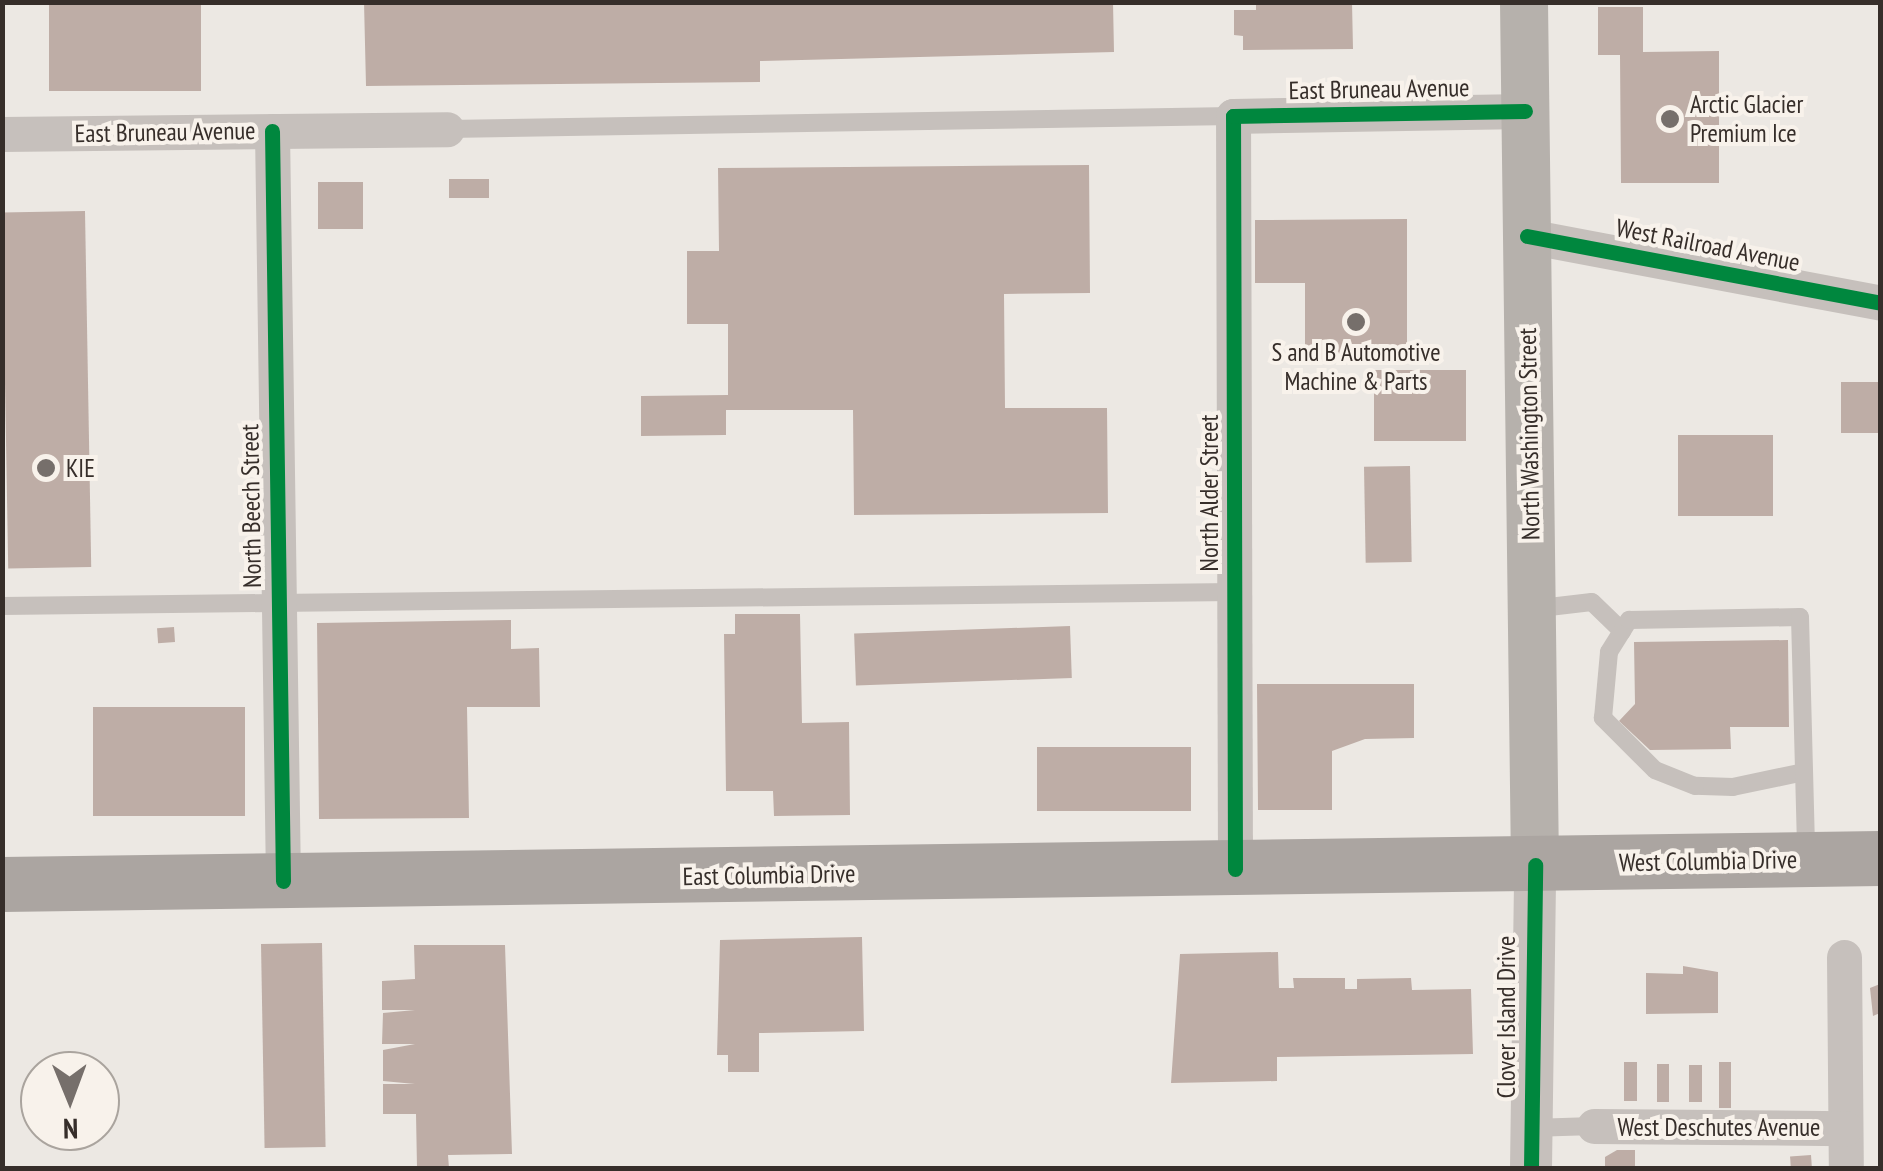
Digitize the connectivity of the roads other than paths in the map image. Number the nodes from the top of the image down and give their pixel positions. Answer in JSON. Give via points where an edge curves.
{"nodes":[{"id":1,"x":1524,"y":2,"type":"edge"},
{"id":2,"x":1525,"y":111,"type":"junction"},
{"id":3,"x":1234,"y":116,"type":"junction"},
{"id":4,"x":447,"y":129,"type":"joint"},
{"id":5,"x":272,"y":131,"type":"junction"},
{"id":6,"x":2,"y":134,"type":"edge"},
{"id":7,"x":1527,"y":236,"type":"junction"},
{"id":8,"x":1880,"y":303,"type":"edge"},
{"id":9,"x":1234,"y":592,"type":"junction"},
{"id":10,"x":278,"y":604,"type":"junction"},
{"id":11,"x":2,"y":606,"type":"edge"},
{"id":12,"x":1532,"y":609,"type":"junction"},
{"id":13,"x":1622,"y":632,"type":"junction"},
{"id":14,"x":1804,"y":772,"type":"junction"},
{"id":15,"x":1880,"y":858,"type":"edge"},
{"id":16,"x":1806,"y":860,"type":"junction"},
{"id":17,"x":1534,"y":865,"type":"junction"},
{"id":18,"x":1235,"y":869,"type":"junction"},
{"id":19,"x":282,"y":881,"type":"junction"},
{"id":20,"x":2,"y":884,"type":"edge"},
{"id":21,"x":1844,"y":957,"type":"dead end"},
{"id":22,"x":1594,"y":1126,"type":"joint"},
{"id":23,"x":1845,"y":1128,"type":"junction"},
{"id":24,"x":1531,"y":1148,"type":"edge"},
{"id":25,"x":1846,"y":1168,"type":"edge"}],
"edges":[{"from":1,"to":2,"type":"main road","name":"North Washington Street"},
{"from":2,"to":3,"type":"street","name":"East Bruneau Avenue"},
{"from":2,"to":7,"type":"main road","name":"North Washington Street"},
{"from":3,"to":4,"type":"lane"},
{"from":3,"to":9,"type":"street","name":"North Alder Street"},
{"from":4,"to":5,"type":"street","name":"East Bruneau Avenue"},
{"from":5,"to":6,"type":"street","name":"East Bruneau Avenue"},
{"from":5,"to":10,"type":"street","name":"North Beech Street"},
{"from":7,"to":8,"type":"street","name":"West Railroad Avenue"},
{"from":7,"to":12,"type":"main road","name":"North Washington Street"},
{"from":9,"to":10,"type":"lane"},
{"from":9,"to":18,"type":"street","name":"North Alder Street"},
{"from":10,"to":11,"type":"lane"},
{"from":10,"to":19,"type":"street","name":"North Beech Street"},
{"from":12,"to":13,"type":"lane","via":[[1592,602]]},
{"from":12,"to":17,"type":"main road","name":"North Washington Street"},
{"from":13,"to":14,"type":"lane","via":[[1609,652],[1603,718],[1656,770],[1695,786],[1733,787]]},
{"from":13,"to":14,"type":"lane","via":[[1629,620],[1800,617]]},
{"from":14,"to":16,"type":"lane"},
{"from":15,"to":16,"type":"main road","name":"West Columbia Drive"},
{"from":16,"to":17,"type":"main road","name":"West Columbia Drive"},
{"from":17,"to":18,"type":"main road","name":"East Columbia Drive"},
{"from":17,"to":24,"type":"street","name":"Clover Island Drive"},
{"from":18,"to":19,"type":"main road","name":"East Columbia Drive"},
{"from":19,"to":20,"type":"main road","name":"East Columbia Drive"},
{"from":21,"to":23,"type":"street"},
{"from":22,"to":23,"type":"street","name":"West Deschutes Avenue"},
{"from":22,"to":24,"type":"lane"},
{"from":23,"to":25,"type":"street"}]}
